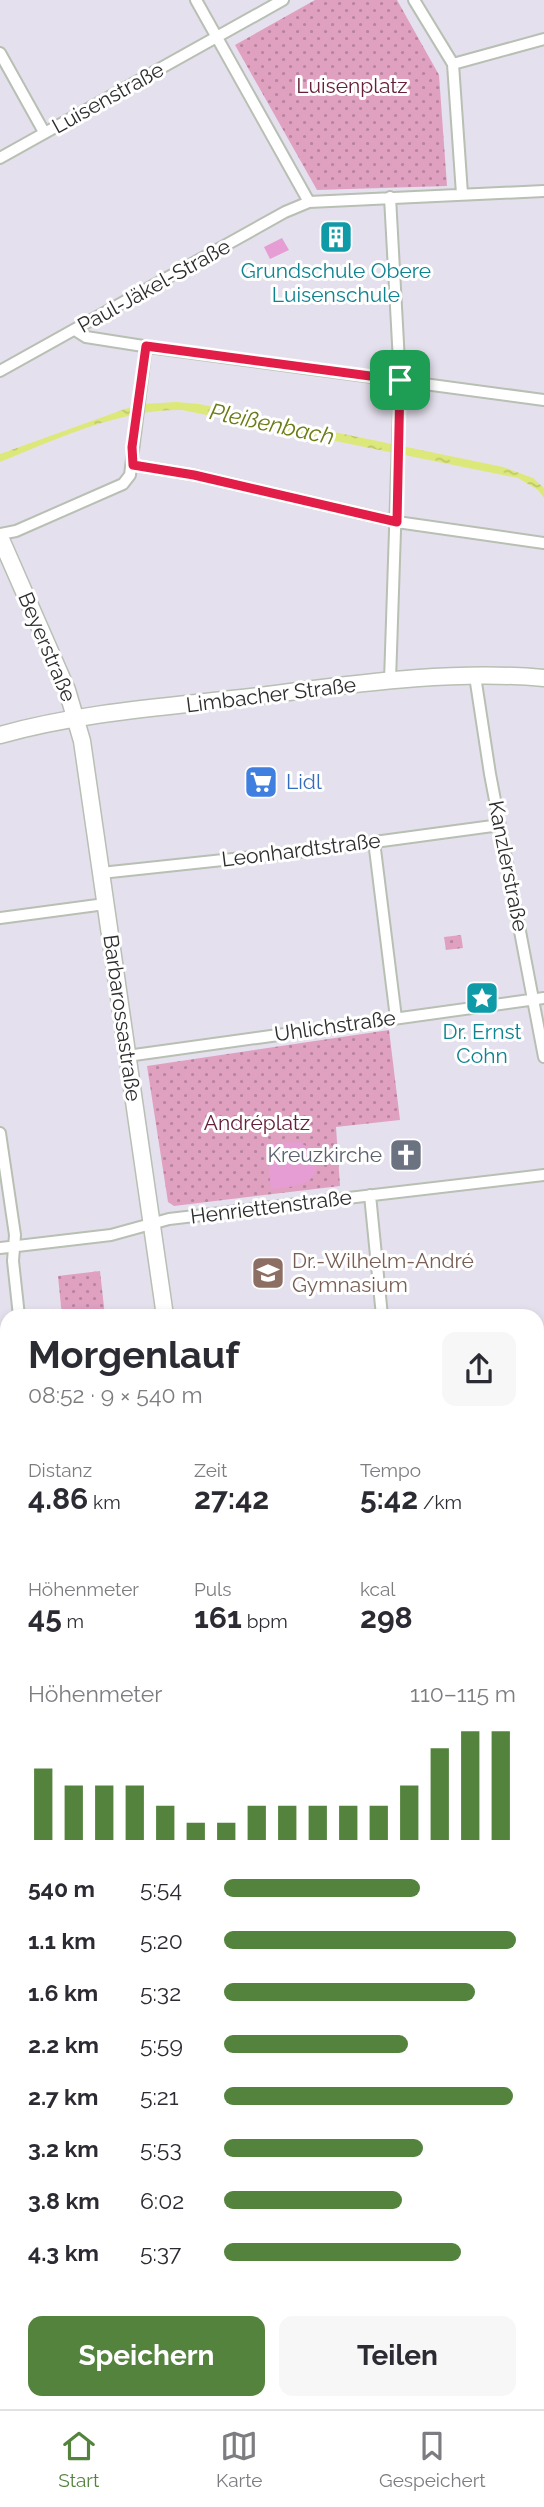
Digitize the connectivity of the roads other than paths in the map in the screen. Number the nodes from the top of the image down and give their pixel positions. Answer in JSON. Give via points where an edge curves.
{"nodes":[{"id":1,"x":196,"y":0,"type":"edge"},
{"id":2,"x":284,"y":0,"type":"edge"},
{"id":3,"x":414,"y":0,"type":"edge"},
{"id":4,"x":217,"y":39,"type":"junction"},
{"id":5,"x":544,"y":39,"type":"edge"},
{"id":6,"x":0,"y":53,"type":"edge"},
{"id":7,"x":453,"y":64,"type":"junction"},
{"id":8,"x":44,"y":132,"type":"junction"},
{"id":9,"x":0,"y":158,"type":"edge"},
{"id":10,"x":544,"y":191,"type":"edge"},
{"id":11,"x":462,"y":194,"type":"junction"},
{"id":12,"x":390,"y":197,"type":"junction"},
{"id":13,"x":309,"y":202,"type":"junction"},
{"id":14,"x":75,"y":330,"type":"junction"},
{"id":15,"x":146,"y":346,"type":"junction"},
{"id":16,"x":0,"y":371,"type":"edge"},
{"id":17,"x":400,"y":380,"type":"junction"},
{"id":18,"x":544,"y":400,"type":"edge"},
{"id":19,"x":133,"y":465,"type":"junction"},
{"id":20,"x":397,"y":522,"type":"junction"},
{"id":21,"x":0,"y":536,"type":"edge"},
{"id":22,"x":544,"y":543,"type":"edge"},
{"id":23,"x":475,"y":676,"type":"junction"},
{"id":24,"x":544,"y":678,"type":"edge"},
{"id":25,"x":390,"y":681,"type":"junction"},
{"id":26,"x":76,"y":720,"type":"junction"},
{"id":27,"x":0,"y":735,"type":"edge"},
{"id":28,"x":500,"y":825,"type":"junction"},
{"id":29,"x":374,"y":841,"type":"junction"},
{"id":30,"x":101,"y":873,"type":"junction"},
{"id":31,"x":105,"y":904,"type":"junction"},
{"id":32,"x":0,"y":918,"type":"edge"},
{"id":33,"x":538,"y":999,"type":"edge"},
{"id":34,"x":396,"y":1018,"type":"junction"},
{"id":35,"x":127,"y":1056,"type":"junction"},
{"id":36,"x":544,"y":1057,"type":"edge"},
{"id":37,"x":0,"y":1132,"type":"edge"},
{"id":38,"x":544,"y":1175,"type":"edge"},
{"id":39,"x":370,"y":1195,"type":"junction"},
{"id":40,"x":151,"y":1224,"type":"junction"},
{"id":41,"x":14,"y":1246,"type":"junction"},
{"id":42,"x":0,"y":1248,"type":"edge"},
{"id":43,"x":18,"y":1309,"type":"edge"},
{"id":44,"x":164,"y":1309,"type":"edge"},
{"id":45,"x":381,"y":1309,"type":"edge"}],
"edges":[{"from":1,"to":4,"type":"street"},
{"from":2,"to":4,"type":"street"},
{"from":3,"to":7,"type":"street"},
{"from":4,"to":8,"type":"street","name":"Luisenstraße"},
{"from":4,"to":13,"type":"street"},
{"from":5,"to":7,"type":"street"},
{"from":6,"to":8,"type":"street"},
{"from":7,"to":11,"type":"street"},
{"from":8,"to":9,"type":"street","name":"Luisenstraße"},
{"from":10,"to":11,"type":"street"},
{"from":11,"to":12,"type":"street"},
{"from":12,"to":13,"type":"street"},
{"from":12,"to":17,"type":"street"},
{"from":13,"to":14,"type":"street","name":"Paul-Jäkel-Straße"},
{"from":14,"to":15,"type":"street","via":[[86,337]]},
{"from":14,"to":16,"type":"street","name":"Paul-Jäkel-Straße"},
{"from":15,"to":17,"type":"street"},
{"from":15,"to":19,"type":"street"},
{"from":17,"to":18,"type":"street"},
{"from":17,"to":20,"type":"street"},
{"from":19,"to":20,"type":"street","via":[[173,470]]},
{"from":19,"to":21,"type":"street","via":[[123,484]]},
{"from":20,"to":22,"type":"street"},
{"from":20,"to":25,"type":"street"},
{"from":21,"to":26,"type":"street","name":"Beyerstraße"},
{"from":23,"to":24,"type":"street","name":"Limbacher Straße"},
{"from":23,"to":25,"type":"street","name":"Limbacher Straße"},
{"from":23,"to":28,"type":"street","name":"Kanzlerstraße"},
{"from":25,"to":26,"type":"street","name":"Limbacher Straße"},
{"from":26,"to":27,"type":"street","name":"Limbacher Straße"},
{"from":26,"to":30,"type":"street","name":"Barbarossastraße"},
{"from":28,"to":29,"type":"street","name":"Leonhardtstraße"},
{"from":28,"to":33,"type":"street","name":"Kanzlerstraße"},
{"from":29,"to":30,"type":"street","name":"Leonhardtstraße"},
{"from":29,"to":34,"type":"street"},
{"from":30,"to":31,"type":"street","name":"Barbarossastraße"},
{"from":31,"to":32,"type":"street"},
{"from":31,"to":35,"type":"street","name":"Barbarossastraße"},
{"from":33,"to":34,"type":"street","name":"Uhlichstraße"},
{"from":33,"to":36,"type":"street","name":"Kanzlerstraße"},
{"from":34,"to":35,"type":"street","name":"Uhlichstraße"},
{"from":35,"to":40,"type":"street","name":"Barbarossastraße"},
{"from":37,"to":41,"type":"street"},
{"from":38,"to":39,"type":"street","name":"Henriettenstraße"},
{"from":39,"to":40,"type":"street","name":"Henriettenstraße"},
{"from":39,"to":45,"type":"street"},
{"from":40,"to":41,"type":"street","name":"Henriettenstraße","via":[[111,1234]]},
{"from":40,"to":44,"type":"street","name":"Barbarossastraße"},
{"from":41,"to":42,"type":"street","name":"Henriettenstraße"},
{"from":41,"to":43,"type":"street"}]}
